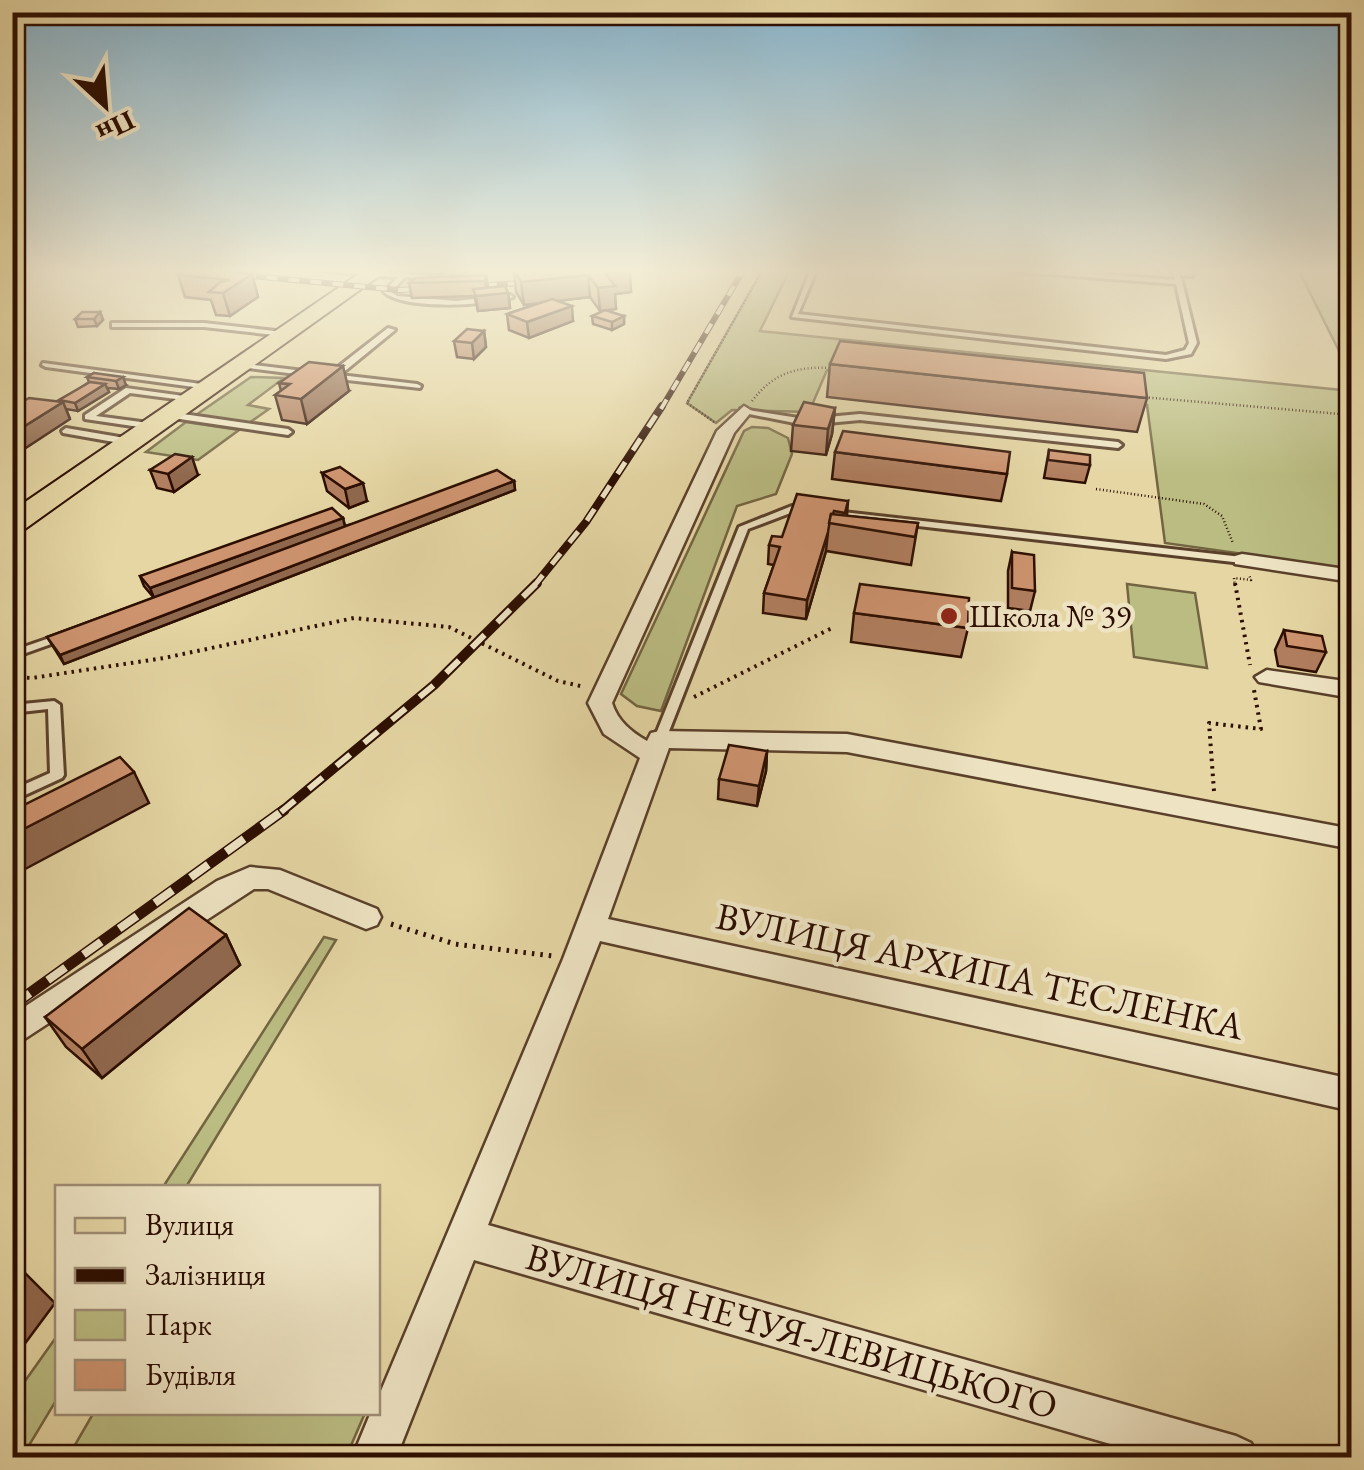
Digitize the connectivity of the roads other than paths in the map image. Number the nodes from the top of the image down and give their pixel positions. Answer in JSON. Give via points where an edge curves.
{"nodes":[{"id":1,"x":279,"y":338,"type":"edge"},
{"id":2,"x":382,"y":338,"type":"edge"},
{"id":3,"x":995,"y":338,"type":"edge"},
{"id":4,"x":1191,"y":338,"type":"edge"},
{"id":5,"x":46,"y":366,"type":"dead end"},
{"id":6,"x":240,"y":366,"type":"junction"},
{"id":7,"x":333,"y":376,"type":"junction"},
{"id":8,"x":417,"y":386,"type":"dead end"},
{"id":9,"x":106,"y":390,"type":"edge"},
{"id":10,"x":124,"y":393,"type":"junction"},
{"id":11,"x":200,"y":393,"type":"junction"},
{"id":12,"x":744,"y":411,"type":"joint"},
{"id":13,"x":75,"y":415,"type":"dead end"},
{"id":14,"x":88,"y":417,"type":"junction"},
{"id":15,"x":161,"y":420,"type":"junction"},
{"id":16,"x":66,"y":432,"type":"dead end"},
{"id":17,"x":288,"y":432,"type":"dead end"},
{"id":18,"x":131,"y":442,"type":"junction"},
{"id":19,"x":1118,"y":446,"type":"dead end"},
{"id":20,"x":12,"y":525,"type":"edge"},
{"id":21,"x":1246,"y":570,"type":"joint"},
{"id":22,"x":1352,"y":576,"type":"edge"},
{"id":23,"x":86,"y":628,"type":"edge"},
{"id":24,"x":12,"y":654,"type":"edge"},
{"id":25,"x":1257,"y":680,"type":"road end"},
{"id":26,"x":1352,"y":690,"type":"edge"},
{"id":27,"x":12,"y":709,"type":"edge"},
{"id":28,"x":657,"y":746,"type":"junction"},
{"id":29,"x":12,"y":796,"type":"edge"},
{"id":30,"x":1352,"y":839,"type":"edge"},
{"id":31,"x":366,"y":917,"type":"road end"},
{"id":32,"x":584,"y":943,"type":"junction"},
{"id":33,"x":12,"y":1033,"type":"edge"},
{"id":34,"x":1352,"y":1096,"type":"edge"},
{"id":35,"x":462,"y":1236,"type":"junction"},
{"id":36,"x":374,"y":1458,"type":"edge"},
{"id":37,"x":1236,"y":1458,"type":"edge"}],
"edges":[{"from":1,"to":6,"type":"main road"},
{"from":2,"to":7,"type":"lane"},
{"from":3,"to":4,"type":"lane","via":[[1166,356],[1188,352]]},
{"from":5,"to":11,"type":"lane"},
{"from":6,"to":7,"type":"lane"},
{"from":6,"to":11,"type":"main road"},
{"from":7,"to":8,"type":"lane"},
{"from":9,"to":10,"type":"lane"},
{"from":10,"to":11,"type":"lane"},
{"from":10,"to":14,"type":"lane"},
{"from":11,"to":15,"type":"main road"},
{"from":12,"to":19,"type":"lane","via":[[806,422],[860,417]]},
{"from":12,"to":28,"type":"street","via":[[726,430],[604,692],[602,712],[614,728],[638,748]]},
{"from":13,"to":14,"type":"lane"},
{"from":14,"to":15,"type":"lane"},
{"from":15,"to":17,"type":"lane"},
{"from":15,"to":18,"type":"main road"},
{"from":16,"to":18,"type":"lane"},
{"from":18,"to":20,"type":"main road"},
{"from":21,"to":22,"type":"street"},
{"from":21,"to":28,"type":"lane","via":[[792,508],[744,527]]},
{"from":23,"to":24,"type":"lane"},
{"from":25,"to":26,"type":"street"},
{"from":27,"to":29,"type":"lane","via":[[54,705],[57,775]]},
{"from":28,"to":30,"type":"street","via":[[847,743]]},
{"from":28,"to":32,"type":"street"},
{"from":31,"to":33,"type":"street","via":[[270,878],[250,878]]},
{"from":32,"to":34,"type":"street","name":"ВУЛИЦЯ АРХИПА ТЕСЛЕНКА"},
{"from":32,"to":35,"type":"street"},
{"from":35,"to":36,"type":"street"},
{"from":35,"to":37,"type":"street","name":"ВУЛИЦЯ НЕЧУЯ-ЛЕВИЦЬКОГО"}]}
